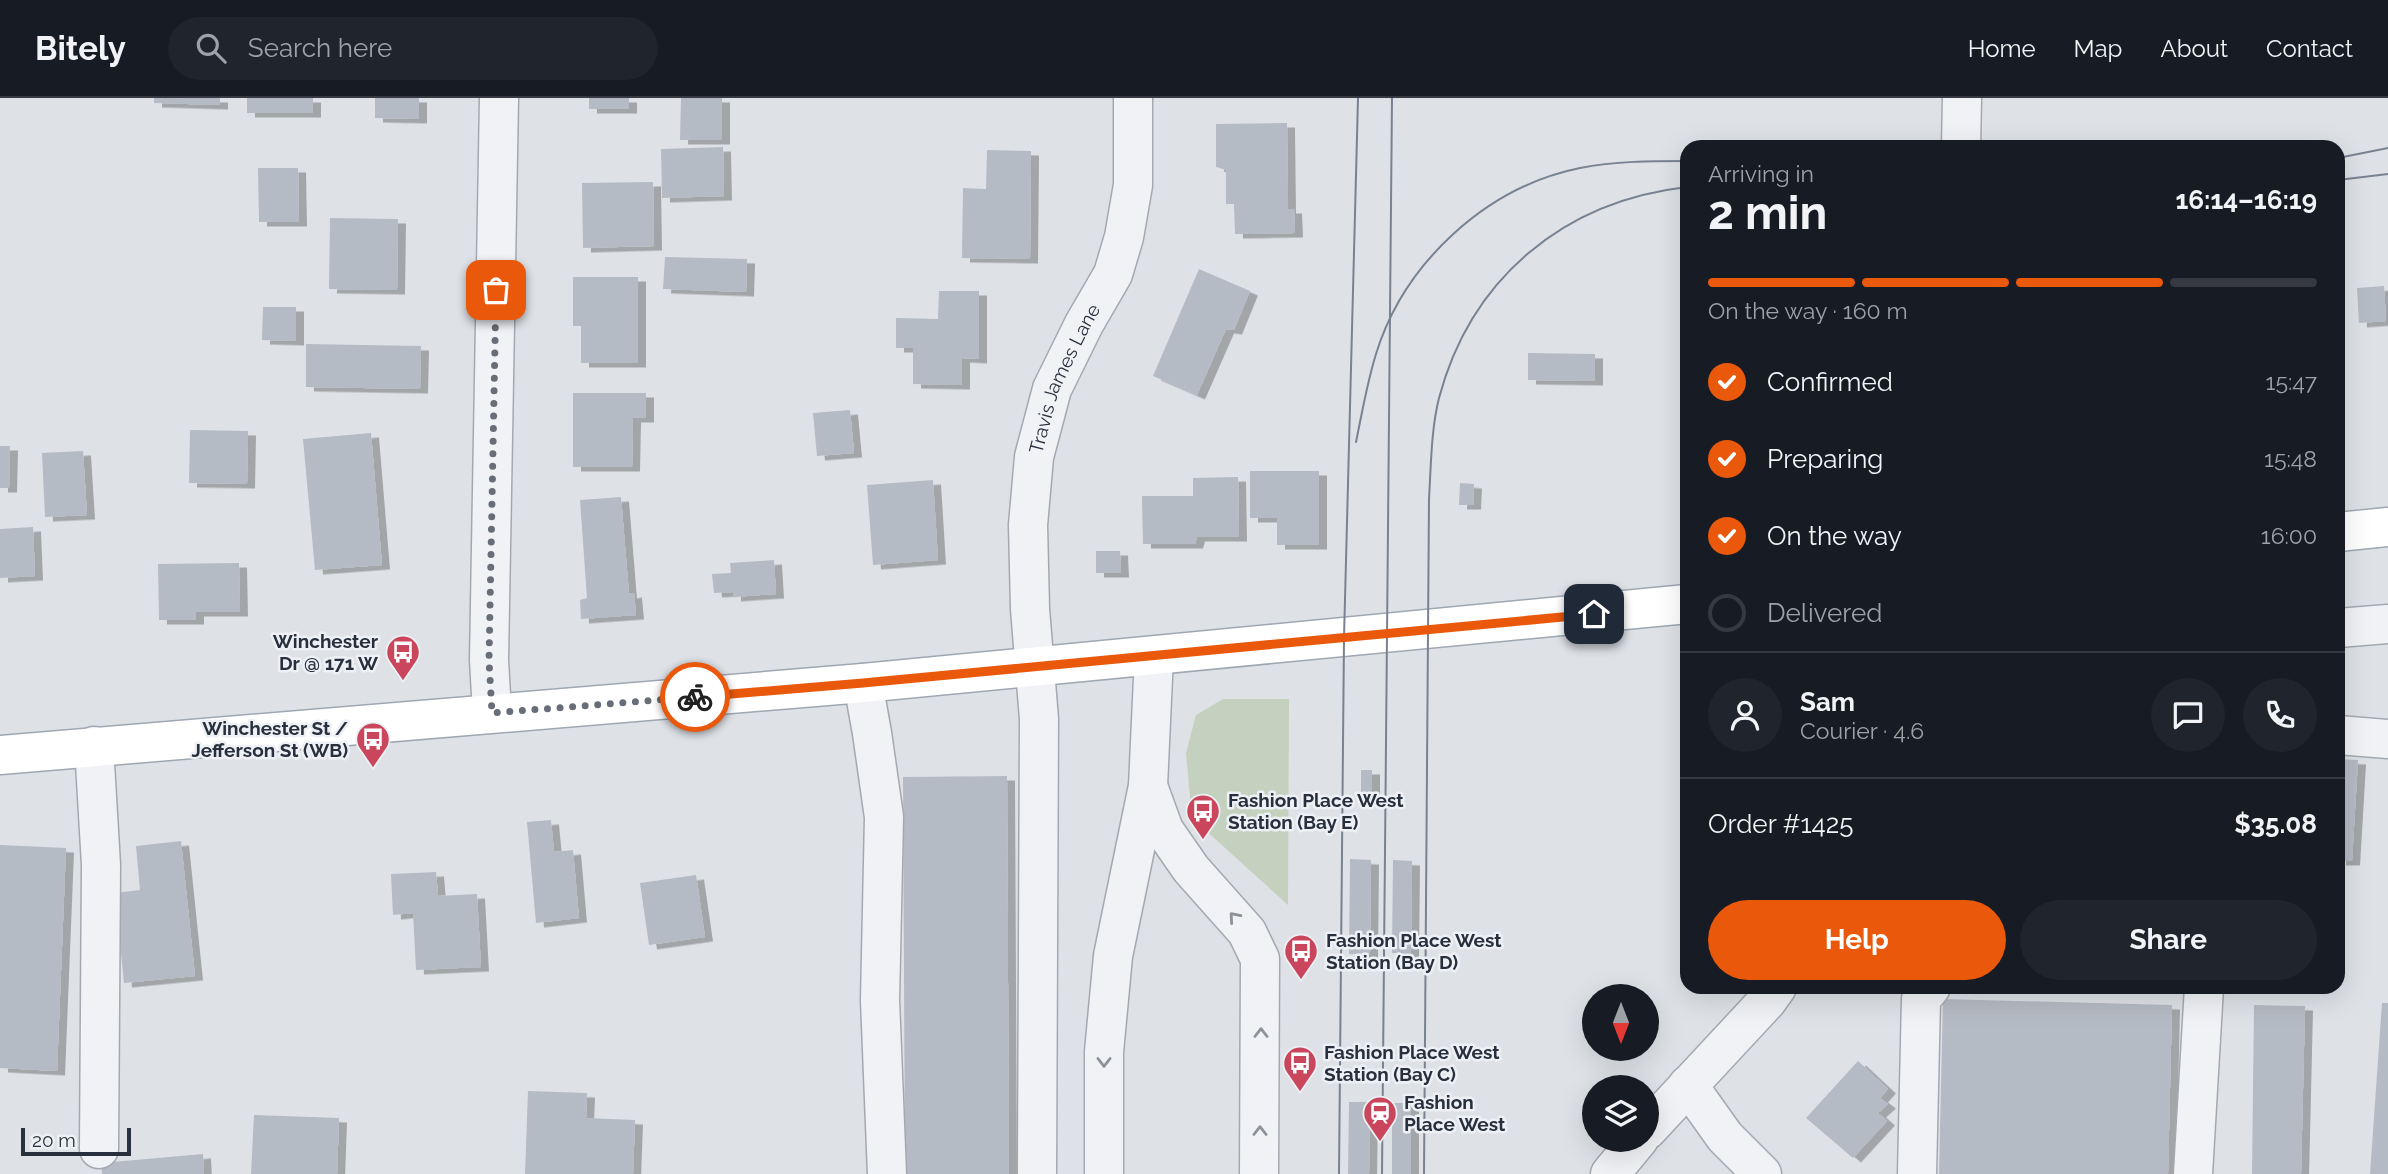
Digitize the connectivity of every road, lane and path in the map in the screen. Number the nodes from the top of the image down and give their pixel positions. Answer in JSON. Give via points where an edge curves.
{"nodes":[{"id":1,"x":499,"y":98,"type":"edge"},
{"id":2,"x":1133,"y":98,"type":"edge"},
{"id":3,"x":1962,"y":98,"type":"edge"},
{"id":4,"x":1961,"y":140,"type":"edge"},
{"id":5,"x":2388,"y":527,"type":"edge"},
{"id":6,"x":2345,"y":531,"type":"edge"},
{"id":7,"x":1680,"y":605,"type":"edge"},
{"id":8,"x":2388,"y":624,"type":"edge"},
{"id":9,"x":2345,"y":627,"type":"edge"},
{"id":10,"x":1154,"y":656,"type":"junction"},
{"id":11,"x":1034,"y":667,"type":"junction"},
{"id":12,"x":863,"y":683,"type":"junction"},
{"id":13,"x":492,"y":713,"type":"junction"},
{"id":14,"x":2345,"y":736,"type":"edge"},
{"id":15,"x":2388,"y":739,"type":"edge"},
{"id":16,"x":94,"y":746,"type":"junction"},
{"id":17,"x":0,"y":755,"type":"edge"},
{"id":18,"x":1148,"y":786,"type":"junction"},
{"id":19,"x":1771,"y":994,"type":"edge"},
{"id":20,"x":1925,"y":994,"type":"edge"},
{"id":21,"x":2204,"y":994,"type":"edge"},
{"id":22,"x":1688,"y":1085,"type":"junction"},
{"id":23,"x":1659,"y":1117,"type":"edge"},
{"id":24,"x":99,"y":1149,"type":"dead end"},
{"id":25,"x":1628,"y":1152,"type":"edge"},
{"id":26,"x":887,"y":1174,"type":"edge"},
{"id":27,"x":1037,"y":1174,"type":"edge"},
{"id":28,"x":1104,"y":1174,"type":"edge"},
{"id":29,"x":1259,"y":1174,"type":"edge"},
{"id":30,"x":1610,"y":1174,"type":"edge"},
{"id":31,"x":1762,"y":1174,"type":"edge"},
{"id":32,"x":1917,"y":1174,"type":"edge"},
{"id":33,"x":2193,"y":1174,"type":"edge"}],
"edges":[{"from":1,"to":13,"type":"street","via":[[489,660]]},
{"from":2,"to":11,"type":"street","name":"Travis James Lane","via":[[1133,185],[1124,237],[1112,274],[1052,389],[1034,457],[1028,525]]},
{"from":3,"to":4,"type":"street"},
{"from":5,"to":6,"type":"main road"},
{"from":7,"to":10,"type":"main road"},
{"from":8,"to":9,"type":"street"},
{"from":10,"to":11,"type":"main road"},
{"from":10,"to":18,"type":"street"},
{"from":11,"to":12,"type":"main road"},
{"from":11,"to":27,"type":"street","name":"Travis James Lane","via":[[1039,719]]},
{"from":12,"to":13,"type":"main road"},
{"from":12,"to":26,"type":"street","via":[[884,817],[880,1000]]},
{"from":13,"to":16,"type":"main road"},
{"from":14,"to":15,"type":"street"},
{"from":16,"to":17,"type":"main road"},
{"from":16,"to":24,"type":"street","via":[[101,879]]},
{"from":18,"to":28,"type":"street","one_way":true,"via":[[1112,956],[1104,1052]]},
{"from":29,"to":18,"type":"street","one_way":true,"via":[[1260,959],[1247,932],[1191,869],[1164,830]]},
{"from":19,"to":22,"type":"street"},
{"from":20,"to":32,"type":"street","via":[[1921,999]]},
{"from":21,"to":33,"type":"street"},
{"from":22,"to":23,"type":"street"},
{"from":22,"to":31,"type":"street","via":[[1725,1137]]},
{"from":25,"to":30,"type":"street"}]}
